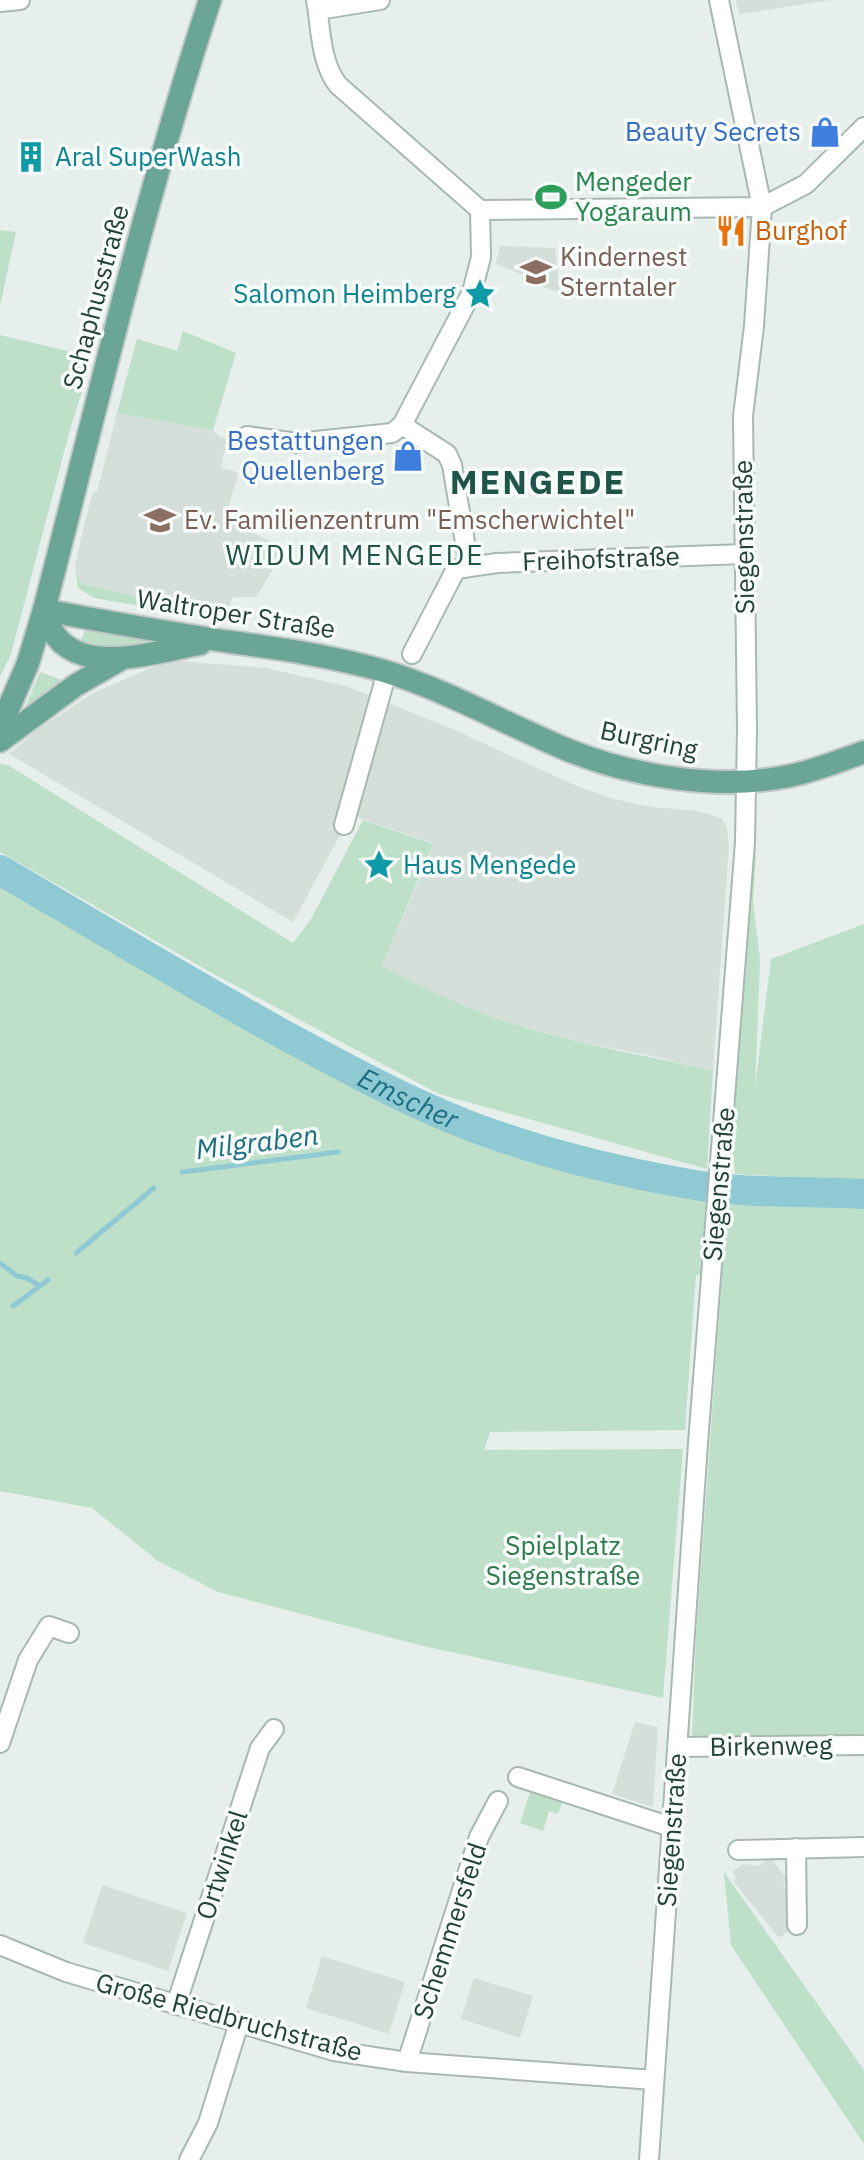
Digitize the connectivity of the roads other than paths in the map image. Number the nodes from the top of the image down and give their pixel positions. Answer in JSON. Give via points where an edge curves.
{"nodes":[{"id":1,"x":20,"y":0,"type":"edge"},
{"id":2,"x":210,"y":0,"type":"edge"},
{"id":3,"x":380,"y":0,"type":"edge"},
{"id":4,"x":719,"y":0,"type":"edge"},
{"id":5,"x":0,"y":2,"type":"edge"},
{"id":6,"x":317,"y":5,"type":"edge"},
{"id":7,"x":864,"y":127,"type":"edge"},
{"id":8,"x":762,"y":207,"type":"junction"},
{"id":9,"x":480,"y":210,"type":"junction"},
{"id":10,"x":402,"y":425,"type":"junction"},
{"id":11,"x":247,"y":436,"type":"dead end"},
{"id":12,"x":745,"y":554,"type":"junction"},
{"id":13,"x":463,"y":567,"type":"junction"},
{"id":14,"x":44,"y":610,"type":"junction"},
{"id":15,"x":222,"y":641,"type":"junction"},
{"id":16,"x":412,"y":654,"type":"dead end"},
{"id":17,"x":127,"y":656,"type":"junction"},
{"id":18,"x":387,"y":672,"type":"junction"},
{"id":19,"x":0,"y":728,"type":"edge"},
{"id":20,"x":0,"y":741,"type":"edge"},
{"id":21,"x":864,"y":752,"type":"edge"},
{"id":22,"x":745,"y":782,"type":"junction"},
{"id":23,"x":344,"y":825,"type":"dead end"},
{"id":24,"x":69,"y":1633,"type":"dead end"},
{"id":25,"x":274,"y":1729,"type":"dead end"},
{"id":26,"x":0,"y":1743,"type":"edge"},
{"id":27,"x":864,"y":1745,"type":"edge"},
{"id":28,"x":678,"y":1747,"type":"junction"},
{"id":29,"x":518,"y":1777,"type":"dead end"},
{"id":30,"x":498,"y":1801,"type":"dead end"},
{"id":31,"x":671,"y":1827,"type":"junction"},
{"id":32,"x":864,"y":1847,"type":"edge"},
{"id":33,"x":796,"y":1848,"type":"junction"},
{"id":34,"x":738,"y":1850,"type":"dead end"},
{"id":35,"x":797,"y":1925,"type":"dead end"},
{"id":36,"x":0,"y":1945,"type":"edge"},
{"id":37,"x":176,"y":2005,"type":"junction"},
{"id":38,"x":239,"y":2023,"type":"junction"},
{"id":39,"x":407,"y":2062,"type":"junction"},
{"id":40,"x":654,"y":2080,"type":"junction"},
{"id":41,"x":189,"y":2160,"type":"edge"},
{"id":42,"x":649,"y":2160,"type":"edge"}],
"edges":[{"from":1,"to":5,"type":"street"},
{"from":2,"to":14,"type":"main road","name":"Schaphusstraße","via":[[137,248]]},
{"from":3,"to":6,"type":"street"},
{"from":4,"to":8,"type":"street","name":"Siegenstraße"},
{"from":6,"to":9,"type":"street","via":[[324,52],[338,85]]},
{"from":7,"to":8,"type":"street","via":[[806,184]]},
{"from":8,"to":9,"type":"street"},
{"from":8,"to":12,"type":"street","name":"Siegenstraße","via":[[744,390]]},
{"from":9,"to":10,"type":"street","via":[[481,257],[472,292]]},
{"from":10,"to":11,"type":"street","via":[[392,433],[297,443]]},
{"from":10,"to":13,"type":"street","via":[[447,454],[452,465]]},
{"from":12,"to":13,"type":"street","name":"Freihofstraße"},
{"from":12,"to":22,"type":"street","name":"Siegenstraße"},
{"from":13,"to":16,"type":"street"},
{"from":14,"to":15,"type":"main road","name":"Waltroper Straße"},
{"from":14,"to":17,"type":"main road","via":[[52,633],[71,651],[94,658]]},
{"from":14,"to":19,"type":"main road"},
{"from":15,"to":17,"type":"main road"},
{"from":15,"to":18,"type":"main road","name":"Waltroper Straße","via":[[333,657]]},
{"from":17,"to":20,"type":"main road","via":[[76,685]]},
{"from":18,"to":22,"type":"main road","name":"Burgring","via":[[611,766]]},
{"from":18,"to":23,"type":"street"},
{"from":21,"to":22,"type":"main road","name":"Burgring","via":[[795,775]]},
{"from":22,"to":28,"type":"street","name":"Siegenstraße","via":[[744,855]]},
{"from":24,"to":26,"type":"street","via":[[49,1626],[28,1660]]},
{"from":25,"to":37,"type":"street","name":"Ortwinkel","via":[[260,1748]]},
{"from":27,"to":28,"type":"street","name":"Birkenweg"},
{"from":28,"to":31,"type":"street","name":"Siegenstraße"},
{"from":29,"to":31,"type":"street"},
{"from":30,"to":39,"type":"street","name":"Schemmersfeld","via":[[479,1837]]},
{"from":31,"to":40,"type":"street","name":"Siegenstraße"},
{"from":32,"to":33,"type":"street"},
{"from":33,"to":34,"type":"street"},
{"from":33,"to":35,"type":"street"},
{"from":36,"to":37,"type":"street","name":"Große Riedbruchstraße","via":[[66,1972]]},
{"from":37,"to":38,"type":"street","name":"Große Riedbruchstraße"},
{"from":38,"to":39,"type":"street","name":"Große Riedbruchstraße","via":[[334,2051]]},
{"from":38,"to":41,"type":"street","via":[[208,2123]]},
{"from":39,"to":40,"type":"street","name":"Große Riedbruchstraße"},
{"from":40,"to":42,"type":"street","name":"Siegenstraße"}]}
